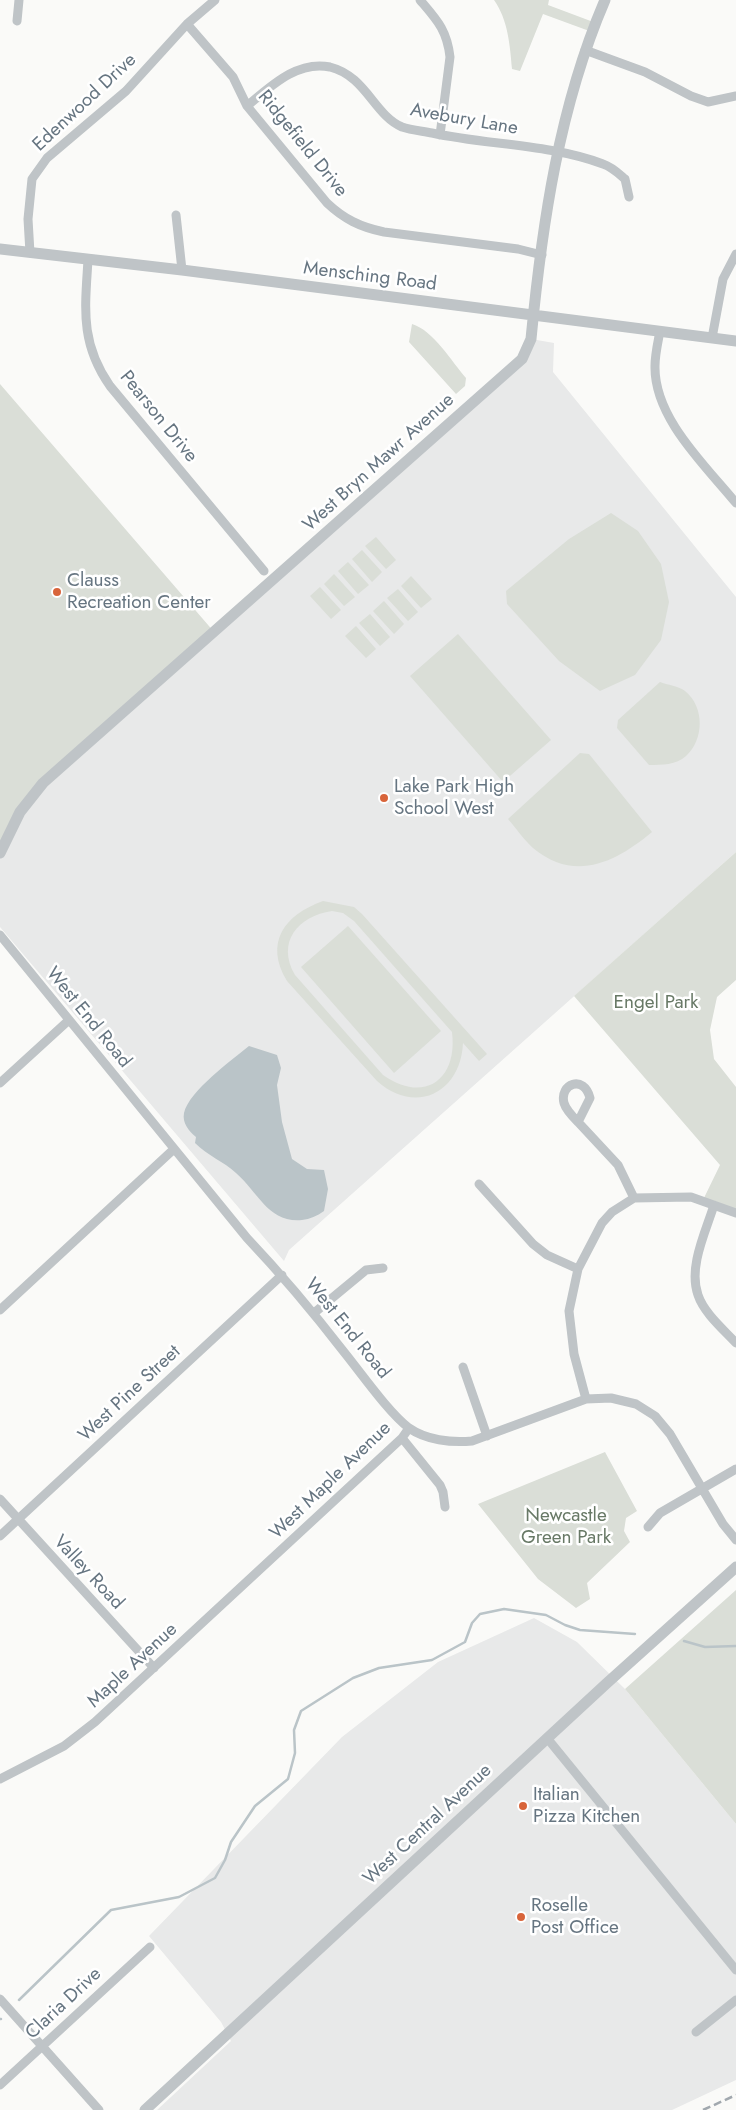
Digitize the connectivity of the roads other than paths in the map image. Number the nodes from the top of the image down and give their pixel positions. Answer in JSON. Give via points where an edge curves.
{"nodes":[{"id":1,"x":18,"y":0,"type":"edge"},
{"id":2,"x":215,"y":0,"type":"edge"},
{"id":3,"x":420,"y":0,"type":"edge"},
{"id":4,"x":605,"y":0,"type":"edge"},
{"id":5,"x":16,"y":21,"type":"dead end"},
{"id":6,"x":187,"y":24,"type":"junction"},
{"id":7,"x":585,"y":50,"type":"junction"},
{"id":8,"x":736,"y":96,"type":"edge"},
{"id":9,"x":247,"y":106,"type":"junction"},
{"id":10,"x":440,"y":135,"type":"junction"},
{"id":11,"x":558,"y":153,"type":"junction"},
{"id":12,"x":629,"y":197,"type":"dead end"},
{"id":13,"x":176,"y":215,"type":"dead end"},
{"id":14,"x":0,"y":250,"type":"edge"},
{"id":15,"x":30,"y":253,"type":"junction"},
{"id":16,"x":736,"y":254,"type":"edge"},
{"id":17,"x":542,"y":255,"type":"junction"},
{"id":18,"x":88,"y":260,"type":"junction"},
{"id":19,"x":182,"y":270,"type":"junction"},
{"id":20,"x":534,"y":316,"type":"junction"},
{"id":21,"x":660,"y":331,"type":"junction"},
{"id":22,"x":712,"y":338,"type":"junction"},
{"id":23,"x":736,"y":341,"type":"edge"},
{"id":24,"x":736,"y":502,"type":"edge"},
{"id":25,"x":264,"y":571,"type":"dead end"},
{"id":26,"x":0,"y":853,"type":"edge"},
{"id":27,"x":0,"y":935,"type":"edge"},
{"id":28,"x":69,"y":1020,"type":"junction"},
{"id":29,"x":0,"y":1083,"type":"edge"},
{"id":30,"x":578,"y":1122,"type":"dead end"},
{"id":31,"x":174,"y":1149,"type":"junction"},
{"id":32,"x":479,"y":1184,"type":"dead end"},
{"id":33,"x":634,"y":1198,"type":"junction"},
{"id":34,"x":714,"y":1205,"type":"junction"},
{"id":35,"x":736,"y":1213,"type":"edge"},
{"id":36,"x":383,"y":1268,"type":"dead end"},
{"id":37,"x":578,"y":1269,"type":"junction"},
{"id":38,"x":282,"y":1275,"type":"junction"},
{"id":39,"x":0,"y":1310,"type":"edge"},
{"id":40,"x":314,"y":1313,"type":"junction"},
{"id":41,"x":736,"y":1343,"type":"edge"},
{"id":42,"x":463,"y":1367,"type":"dead end"},
{"id":43,"x":586,"y":1399,"type":"junction"},
{"id":44,"x":409,"y":1428,"type":"junction"},
{"id":45,"x":487,"y":1436,"type":"junction"},
{"id":46,"x":402,"y":1438,"type":"junction"},
{"id":47,"x":736,"y":1469,"type":"edge"},
{"id":48,"x":702,"y":1489,"type":"junction"},
{"id":49,"x":0,"y":1499,"type":"edge"},
{"id":50,"x":445,"y":1507,"type":"dead end"},
{"id":51,"x":18,"y":1520,"type":"junction"},
{"id":52,"x":648,"y":1527,"type":"dead end"},
{"id":53,"x":0,"y":1536,"type":"edge"},
{"id":54,"x":736,"y":1540,"type":"edge"},
{"id":55,"x":274,"y":1558,"type":"joint"},
{"id":56,"x":736,"y":1567,"type":"edge"},
{"id":57,"x":154,"y":1668,"type":"junction"},
{"id":58,"x":547,"y":1738,"type":"junction"},
{"id":59,"x":0,"y":1780,"type":"edge"},
{"id":60,"x":150,"y":1947,"type":"dead end"},
{"id":61,"x":736,"y":1970,"type":"edge"},
{"id":62,"x":0,"y":1999,"type":"edge"},
{"id":63,"x":736,"y":2000,"type":"edge"},
{"id":64,"x":696,"y":2032,"type":"dead end"},
{"id":65,"x":42,"y":2047,"type":"junction"},
{"id":66,"x":0,"y":2085,"type":"edge"},
{"id":67,"x":99,"y":2110,"type":"edge"},
{"id":68,"x":145,"y":2110,"type":"edge"}],
"edges":[{"from":1,"to":5,"type":"street"},
{"from":2,"to":6,"type":"street","name":"Edenwood Drive"},
{"from":3,"to":10,"type":"street","via":[[444,29],[449,46]]},
{"from":4,"to":7,"type":"street","name":"West Bryn Mawr Avenue"},
{"from":6,"to":9,"type":"street","name":"Ridgefield Drive","via":[[233,76]]},
{"from":6,"to":15,"type":"street","name":"Edenwood Drive","via":[[126,90],[47,158],[32,179],[28,219]]},
{"from":7,"to":8,"type":"street","via":[[645,72],[708,102]]},
{"from":7,"to":11,"type":"street","name":"West Bryn Mawr Avenue"},
{"from":9,"to":10,"type":"street","name":"Avebury Lane","via":[[288,74],[302,69],[329,67],[357,82],[402,127]]},
{"from":9,"to":17,"type":"street","name":"Ridgefield Drive","via":[[326,203],[349,221],[384,232]]},
{"from":10,"to":11,"type":"street","name":"Avebury Lane"},
{"from":11,"to":12,"type":"street","name":"Avebury Lane","via":[[613,168],[625,179]]},
{"from":11,"to":17,"type":"street","name":"West Bryn Mawr Avenue"},
{"from":13,"to":19,"type":"street"},
{"from":14,"to":15,"type":"street","name":"Mensching Road"},
{"from":15,"to":18,"type":"street","name":"Mensching Road"},
{"from":16,"to":22,"type":"street","via":[[723,279]]},
{"from":17,"to":20,"type":"street","name":"West Bryn Mawr Avenue"},
{"from":18,"to":19,"type":"street","name":"Mensching Road"},
{"from":18,"to":25,"type":"street","name":"Pearson Drive","via":[[84,320],[89,346],[99,369]]},
{"from":19,"to":20,"type":"street","name":"Mensching Road"},
{"from":20,"to":21,"type":"street","name":"Mensching Road"},
{"from":20,"to":26,"type":"street","name":"West Bryn Mawr Avenue","via":[[531,339],[522,360],[43,783],[20,812]]},
{"from":21,"to":22,"type":"street","name":"Mensching Road"},
{"from":21,"to":24,"type":"street","via":[[655,366],[665,410],[674,426]]},
{"from":22,"to":23,"type":"street","name":"Mensching Road"},
{"from":27,"to":28,"type":"street","name":"West End Road"},
{"from":28,"to":29,"type":"street"},
{"from":28,"to":31,"type":"street","name":"West End Road"},
{"from":30,"to":33,"type":"street","via":[[618,1165]]},
{"from":31,"to":38,"type":"street","name":"West End Road"},
{"from":31,"to":39,"type":"street"},
{"from":32,"to":37,"type":"street","via":[[533,1244],[553,1258]]},
{"from":33,"to":34,"type":"street","via":[[691,1197]]},
{"from":33,"to":37,"type":"street","via":[[612,1212],[602,1223]]},
{"from":34,"to":35,"type":"street"},
{"from":34,"to":41,"type":"street","via":[[695,1278],[698,1295],[706,1310]]},
{"from":36,"to":40,"type":"street","via":[[366,1270]]},
{"from":37,"to":43,"type":"street","via":[[569,1311],[574,1354]]},
{"from":38,"to":40,"type":"street","name":"West End Road"},
{"from":38,"to":51,"type":"street","name":"West Pine Street"},
{"from":40,"to":44,"type":"street","name":"West End Road"},
{"from":42,"to":45,"type":"street"},
{"from":43,"to":45,"type":"street","name":"West End Road"},
{"from":43,"to":48,"type":"street","name":"West End Road","via":[[621,1399],[649,1411],[670,1434]]},
{"from":44,"to":45,"type":"street","name":"West End Road","via":[[454,1442]]},
{"from":44,"to":46,"type":"street","name":"West Maple Avenue"},
{"from":46,"to":50,"type":"street","via":[[440,1485]]},
{"from":46,"to":55,"type":"street","name":"West Maple Avenue"},
{"from":47,"to":48,"type":"street"},
{"from":48,"to":52,"type":"street","via":[[660,1514]]},
{"from":48,"to":54,"type":"street","name":"West End Road"},
{"from":49,"to":51,"type":"street","name":"Valley Road"},
{"from":51,"to":53,"type":"street","name":"West Pine Street"},
{"from":51,"to":57,"type":"street","name":"Valley Road"},
{"from":55,"to":57,"type":"street","name":"Maple Avenue"},
{"from":56,"to":58,"type":"street","name":"West Central Avenue"},
{"from":57,"to":59,"type":"street","name":"Maple Avenue","via":[[64,1746]]},
{"from":58,"to":61,"type":"street"},
{"from":58,"to":68,"type":"street","name":"West Central Avenue"},
{"from":60,"to":65,"type":"street","name":"Claria Drive"},
{"from":62,"to":65,"type":"street"},
{"from":63,"to":64,"type":"street"},
{"from":65,"to":66,"type":"street","name":"Claria Drive"},
{"from":65,"to":67,"type":"street"}]}
